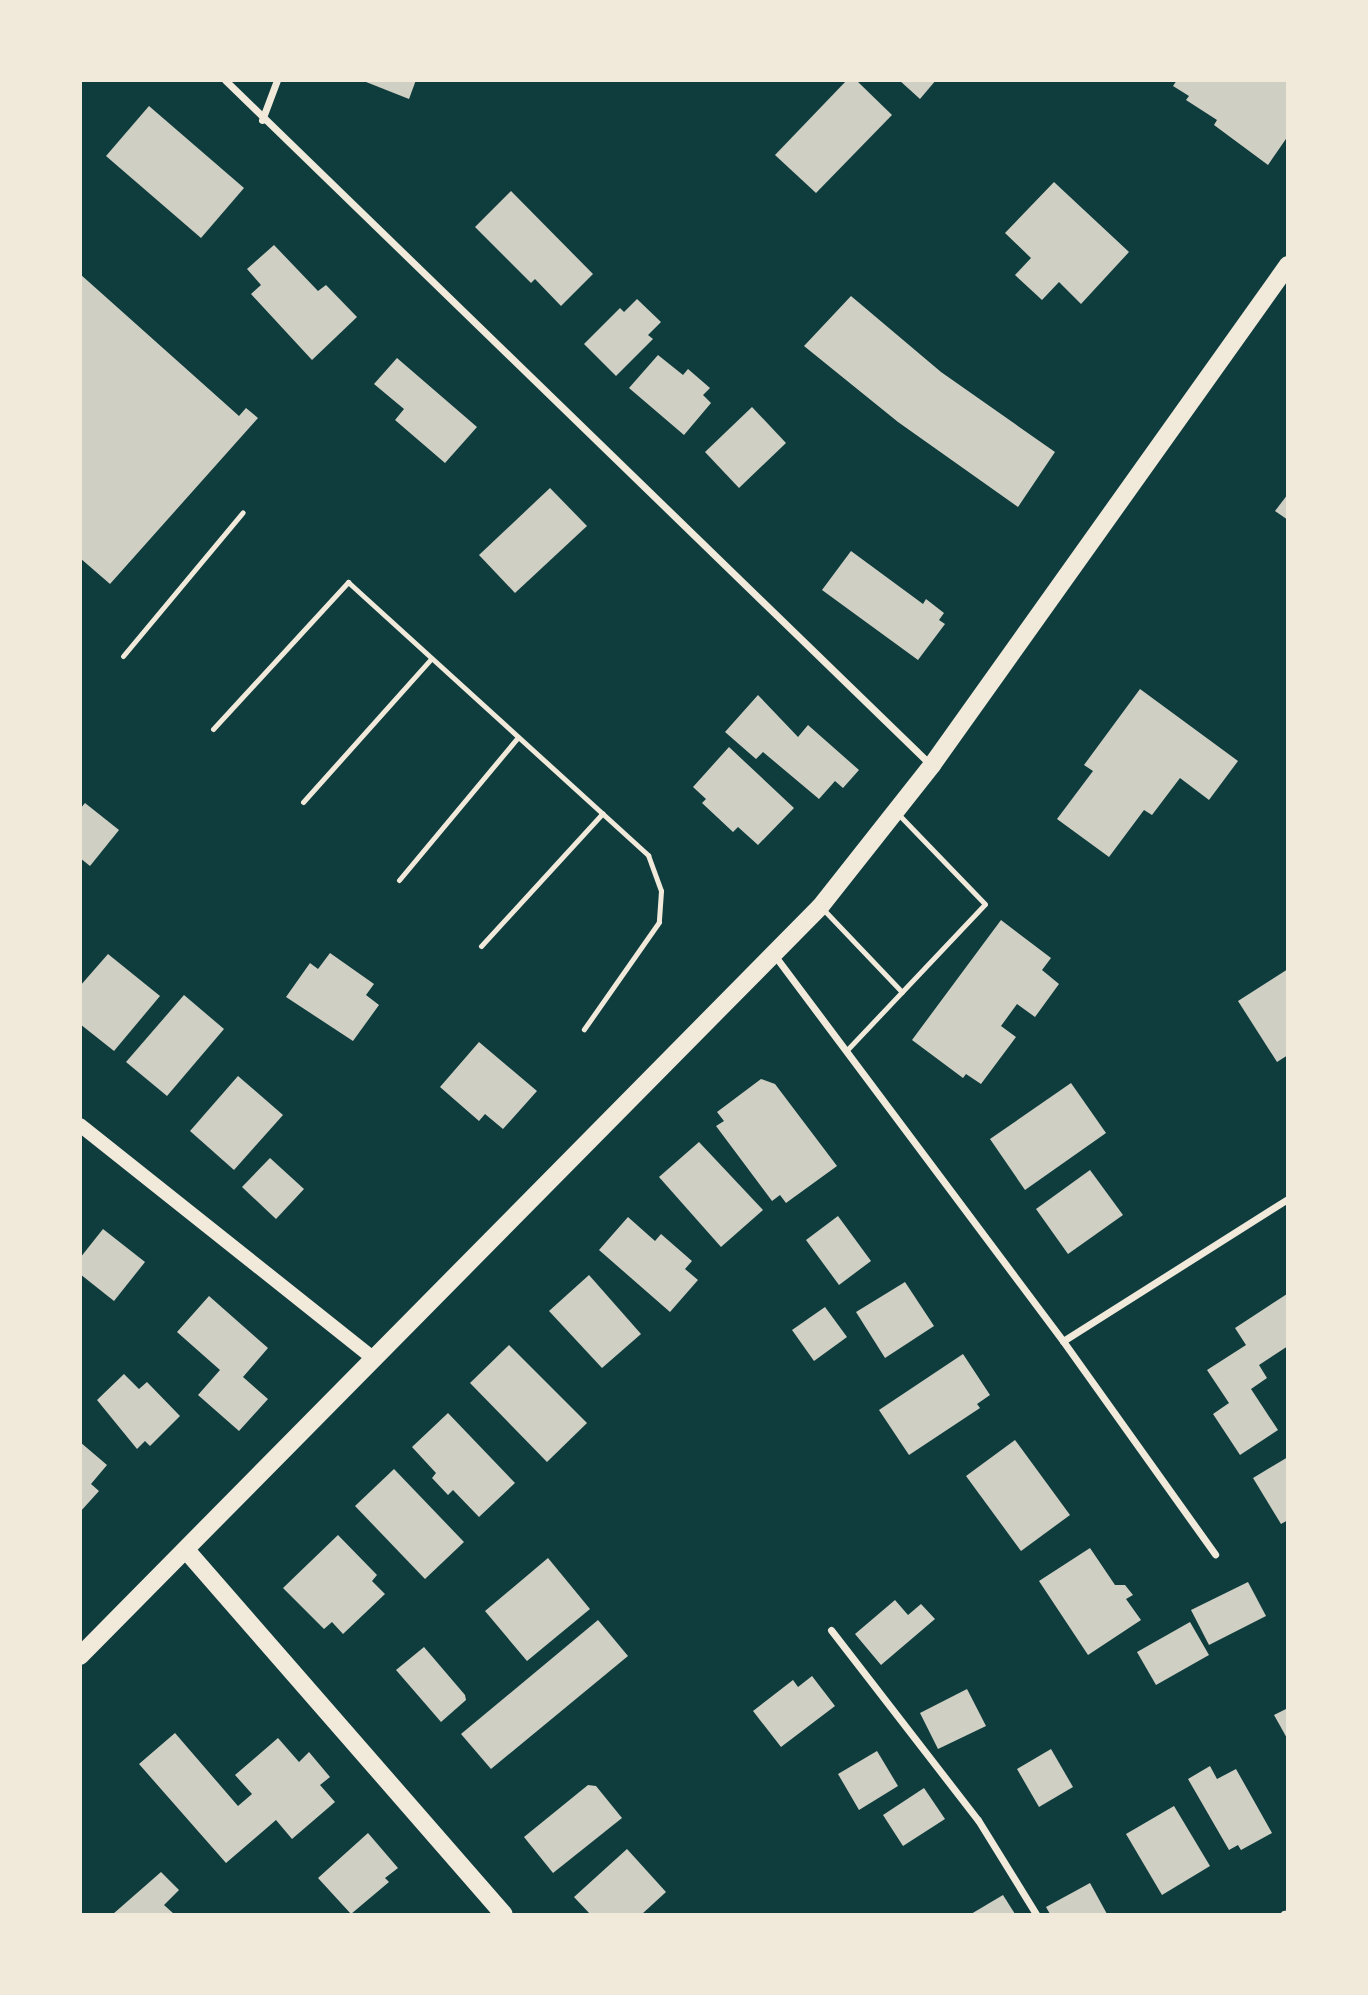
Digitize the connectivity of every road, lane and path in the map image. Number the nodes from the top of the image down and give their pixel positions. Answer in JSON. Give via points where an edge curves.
{"nodes":[{"id":1,"x":225,"y":80,"type":"edge"},
{"id":2,"x":277,"y":80,"type":"edge"},
{"id":3,"x":262,"y":120,"type":"junction"},
{"id":4,"x":1287,"y":265,"type":"edge"},
{"id":5,"x":243,"y":513,"type":"dead end"},
{"id":6,"x":123,"y":656,"type":"dead end"},
{"id":7,"x":430,"y":659,"type":"junction"},
{"id":8,"x":213,"y":729,"type":"dead end"},
{"id":9,"x":518,"y":737,"type":"junction"},
{"id":10,"x":932,"y":765,"type":"junction"},
{"id":11,"x":303,"y":802,"type":"dead end"},
{"id":12,"x":896,"y":811,"type":"junction"},
{"id":13,"x":603,"y":813,"type":"junction"},
{"id":14,"x":398,"y":880,"type":"dead end"},
{"id":15,"x":820,"y":907,"type":"junction"},
{"id":16,"x":481,"y":946,"type":"dead end"},
{"id":17,"x":775,"y":956,"type":"junction"},
{"id":18,"x":902,"y":992,"type":"junction"},
{"id":19,"x":584,"y":1029,"type":"dead end"},
{"id":20,"x":846,"y":1051,"type":"junction"},
{"id":21,"x":80,"y":1125,"type":"edge"},
{"id":22,"x":1287,"y":1199,"type":"edge"},
{"id":23,"x":1063,"y":1341,"type":"junction"},
{"id":24,"x":374,"y":1360,"type":"junction"},
{"id":25,"x":186,"y":1550,"type":"junction"},
{"id":26,"x":1215,"y":1554,"type":"dead end"},
{"id":27,"x":831,"y":1630,"type":"dead end"},
{"id":28,"x":80,"y":1656,"type":"edge"},
{"id":29,"x":503,"y":1914,"type":"edge"},
{"id":30,"x":1036,"y":1914,"type":"edge"}],
"edges":[{"from":1,"to":3,"type":"street"},
{"from":2,"to":3,"type":"street"},
{"from":3,"to":10,"type":"street"},
{"from":4,"to":10,"type":"main road"},
{"from":5,"to":6,"type":"lane"},
{"from":7,"to":8,"type":"lane","via":[[348,582]]},
{"from":7,"to":9,"type":"lane"},
{"from":7,"to":11,"type":"lane"},
{"from":9,"to":13,"type":"lane"},
{"from":9,"to":14,"type":"lane"},
{"from":10,"to":12,"type":"main road"},
{"from":12,"to":15,"type":"main road"},
{"from":12,"to":18,"type":"lane","via":[[985,904]]},
{"from":13,"to":16,"type":"lane"},
{"from":13,"to":19,"type":"lane","via":[[648,855],[661,891],[659,922]]},
{"from":15,"to":17,"type":"main road"},
{"from":15,"to":18,"type":"lane"},
{"from":17,"to":20,"type":"street"},
{"from":17,"to":24,"type":"main road"},
{"from":18,"to":20,"type":"lane"},
{"from":20,"to":23,"type":"street"},
{"from":21,"to":24,"type":"main road"},
{"from":22,"to":23,"type":"street"},
{"from":23,"to":26,"type":"street"},
{"from":24,"to":25,"type":"main road"},
{"from":25,"to":28,"type":"main road"},
{"from":25,"to":29,"type":"main road"},
{"from":27,"to":30,"type":"street","via":[[978,1820]]}]}
